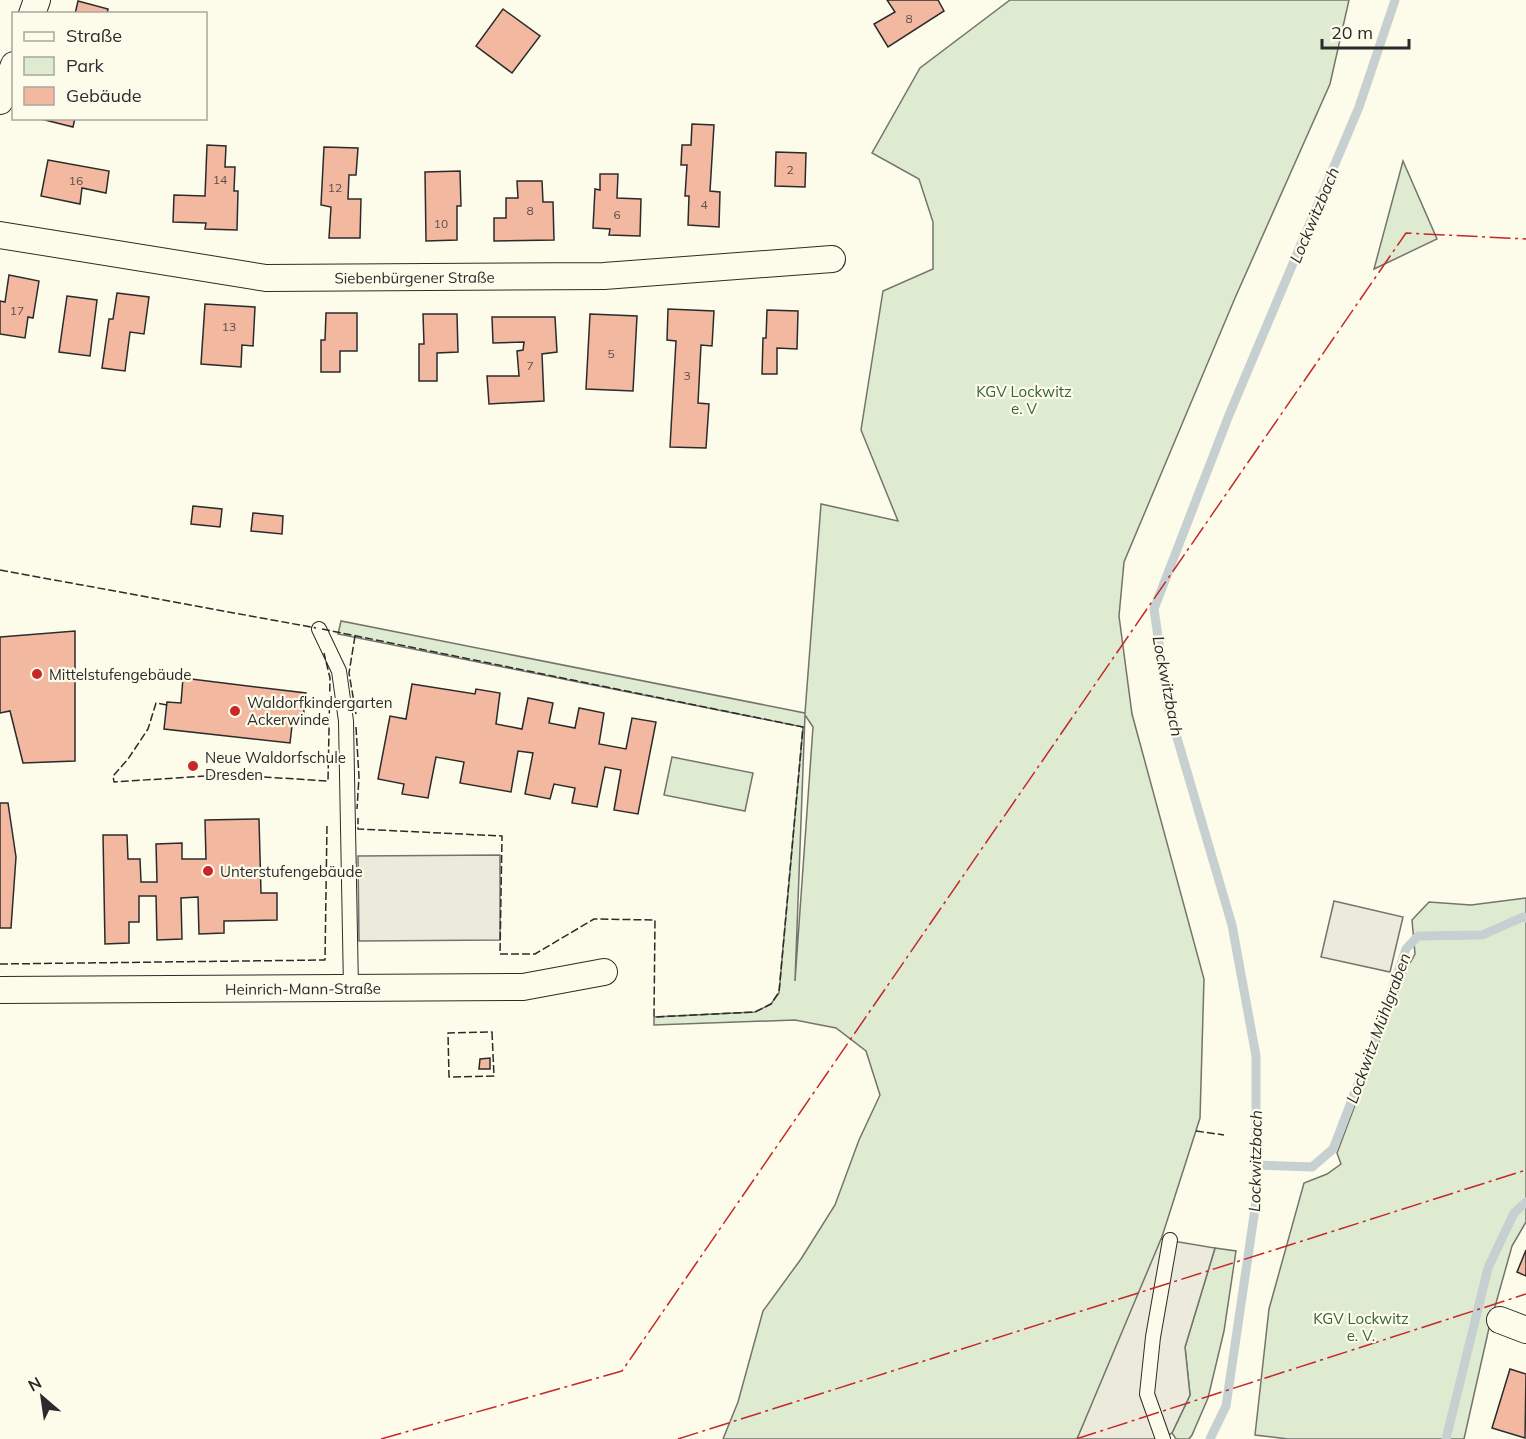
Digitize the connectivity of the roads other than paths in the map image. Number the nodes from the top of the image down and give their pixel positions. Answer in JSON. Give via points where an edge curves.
{"nodes":[{"id":1,"x":12,"y":69,"type":"edge"},
{"id":2,"x":0,"y":101,"type":"edge"},
{"id":3,"x":0,"y":235,"type":"edge"},
{"id":4,"x":832,"y":259,"type":"dead end"},
{"id":5,"x":319,"y":629,"type":"dead end"},
{"id":6,"x":604,"y":972,"type":"dead end"},
{"id":7,"x":351,"y":988,"type":"junction"},
{"id":8,"x":0,"y":990,"type":"edge"},
{"id":9,"x":1170,"y":1240,"type":"dead end"},
{"id":10,"x":1500,"y":1320,"type":"dead end"},
{"id":11,"x":1526,"y":1330,"type":"edge"},
{"id":12,"x":1163,"y":1439,"type":"edge"}],
"edges":[{"from":1,"to":2,"type":"street"},
{"from":3,"to":4,"type":"street","name":"Siebenbürgener Straße","via":[[266,278],[604,276]]},
{"from":5,"to":7,"type":"lane","via":[[339,671],[346,721]]},
{"from":6,"to":7,"type":"street","name":"Heinrich-Mann-Straße","via":[[523,987]]},
{"from":7,"to":8,"type":"street","name":"Heinrich-Mann-Straße"},
{"from":9,"to":12,"type":"lane","via":[[1147,1394]]},
{"from":10,"to":11,"type":"street"}]}
